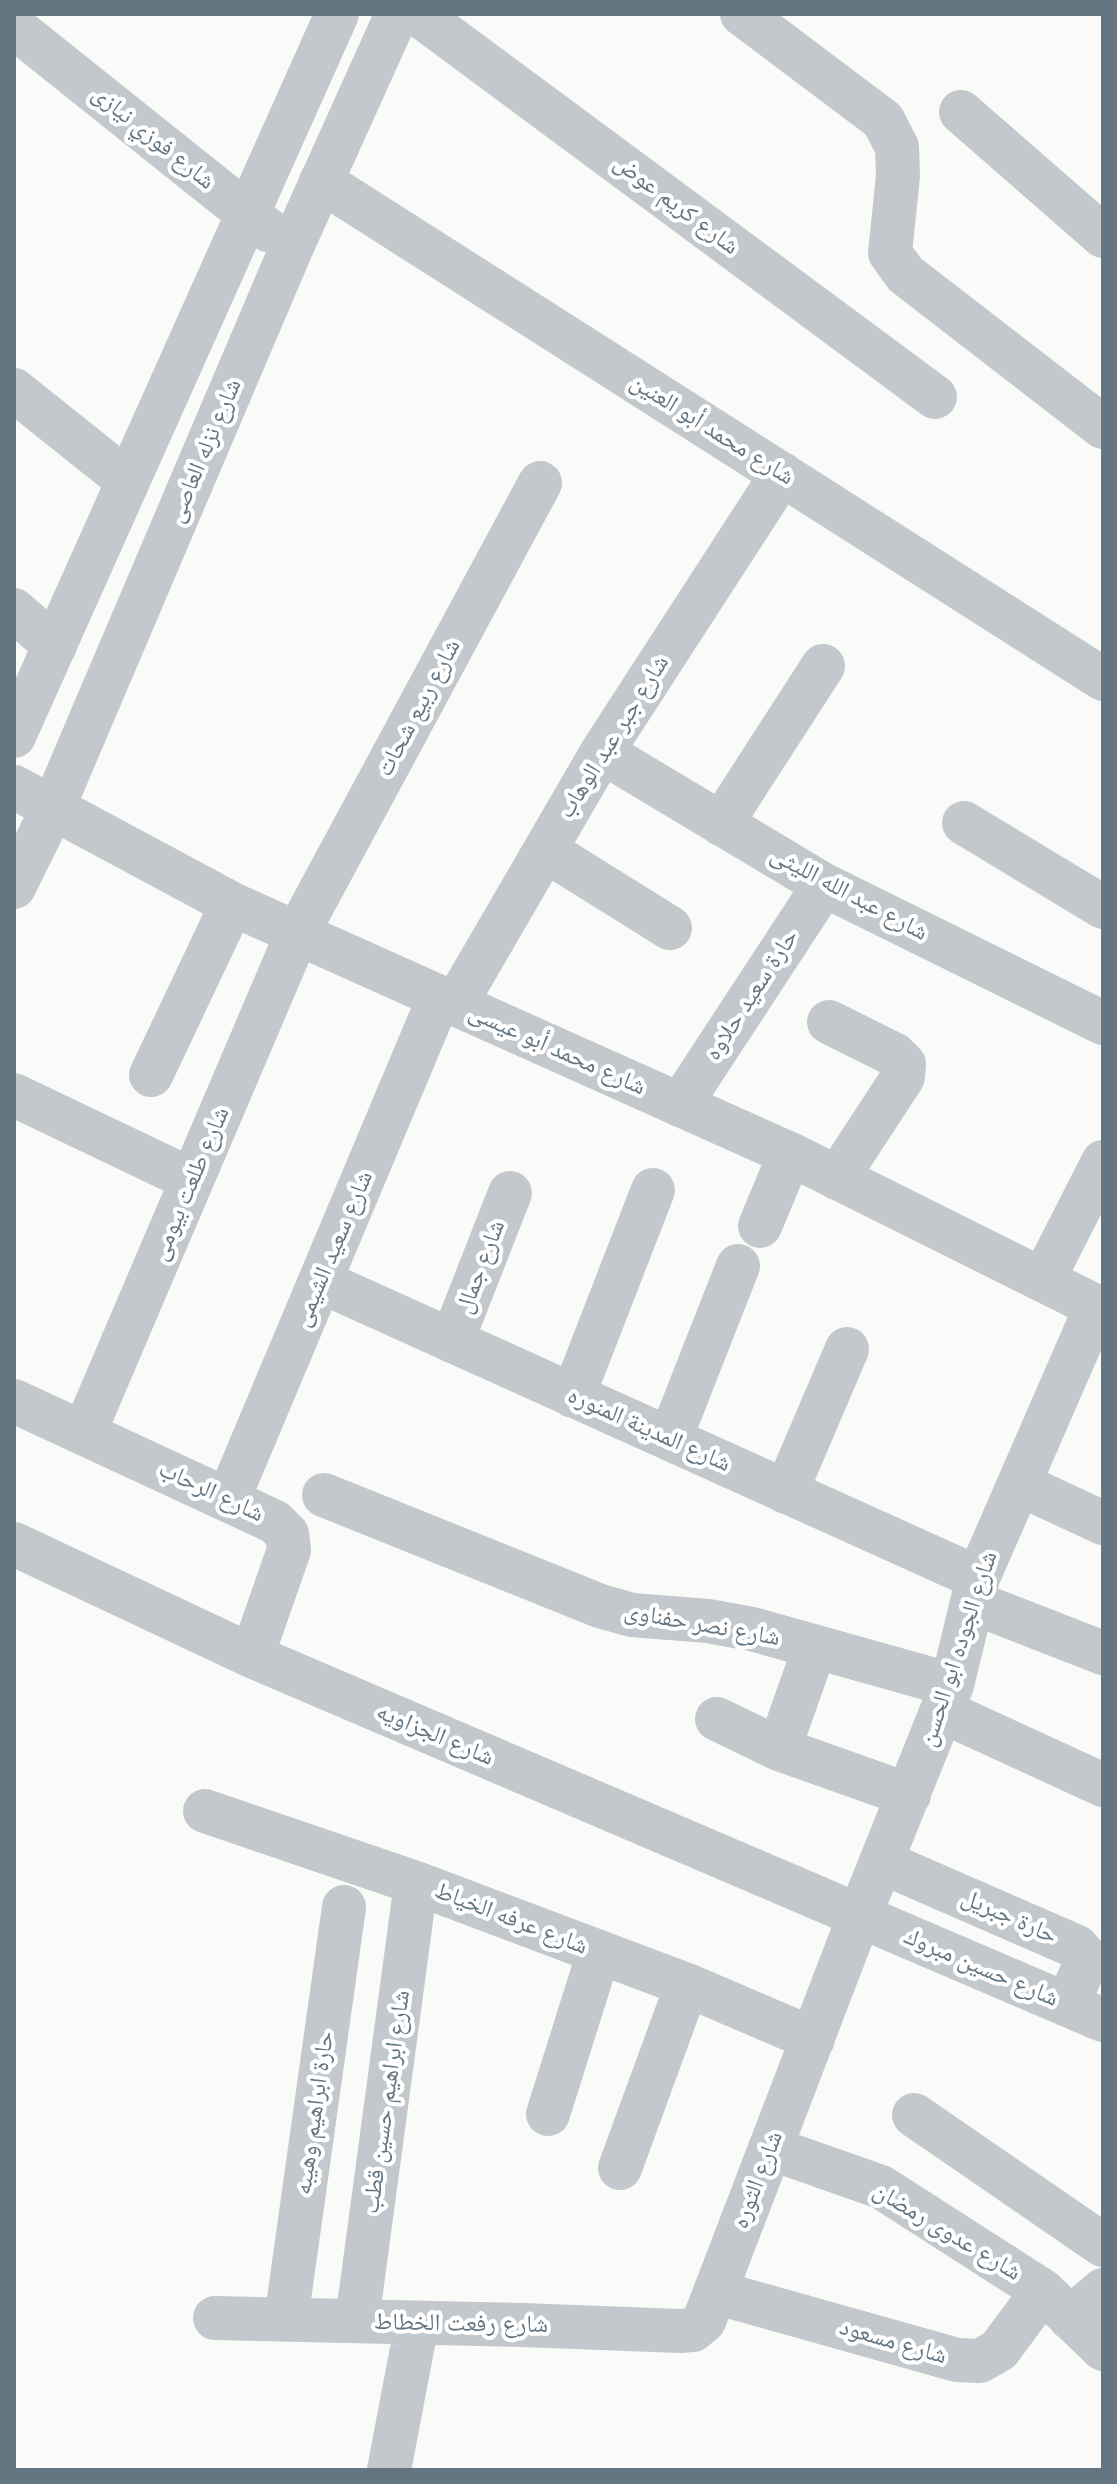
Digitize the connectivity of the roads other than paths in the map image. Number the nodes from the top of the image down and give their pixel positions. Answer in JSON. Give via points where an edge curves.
{"nodes":[{"id":1,"x":397,"y":14,"type":"edge"},
{"id":2,"x":418,"y":14,"type":"edge"},
{"id":3,"x":742,"y":14,"type":"edge"},
{"id":4,"x":329,"y":17,"type":"edge"},
{"id":5,"x":14,"y":27,"type":"edge"},
{"id":6,"x":961,"y":112,"type":"dead end"},
{"id":7,"x":321,"y":181,"type":"junction"},
{"id":8,"x":248,"y":213,"type":"junction"},
{"id":9,"x":1103,"y":236,"type":"edge"},
{"id":10,"x":291,"y":249,"type":"junction"},
{"id":11,"x":14,"y":390,"type":"edge"},
{"id":12,"x":935,"y":397,"type":"dead end"},
{"id":13,"x":1103,"y":427,"type":"edge"},
{"id":14,"x":782,"y":474,"type":"junction"},
{"id":15,"x":128,"y":481,"type":"junction"},
{"id":16,"x":540,"y":483,"type":"dead end"},
{"id":17,"x":14,"y":610,"type":"edge"},
{"id":18,"x":55,"y":646,"type":"junction"},
{"id":19,"x":823,"y":666,"type":"dead end"},
{"id":20,"x":1103,"y":679,"type":"edge"},
{"id":21,"x":14,"y":736,"type":"edge"},
{"id":22,"x":602,"y":752,"type":"junction"},
{"id":23,"x":14,"y":787,"type":"edge"},
{"id":24,"x":53,"y":808,"type":"junction"},
{"id":25,"x":964,"y":823,"type":"dead end"},
{"id":26,"x":721,"y":824,"type":"junction"},
{"id":27,"x":545,"y":850,"type":"junction"},
{"id":28,"x":824,"y":885,"type":"junction"},
{"id":29,"x":14,"y":887,"type":"edge"},
{"id":30,"x":232,"y":904,"type":"junction"},
{"id":31,"x":1103,"y":907,"type":"edge"},
{"id":32,"x":670,"y":928,"type":"dead end"},
{"id":33,"x":297,"y":934,"type":"junction"},
{"id":34,"x":447,"y":1001,"type":"junction"},
{"id":35,"x":829,"y":1022,"type":"dead end"},
{"id":36,"x":1103,"y":1023,"type":"edge"},
{"id":37,"x":151,"y":1075,"type":"dead end"},
{"id":38,"x":14,"y":1095,"type":"edge"},
{"id":39,"x":680,"y":1105,"type":"junction"},
{"id":40,"x":790,"y":1154,"type":"junction"},
{"id":41,"x":1103,"y":1162,"type":"edge"},
{"id":42,"x":837,"y":1178,"type":"junction"},
{"id":43,"x":192,"y":1180,"type":"junction"},
{"id":44,"x":653,"y":1190,"type":"dead end"},
{"id":45,"x":510,"y":1193,"type":"dead end"},
{"id":46,"x":760,"y":1226,"type":"dead end"},
{"id":47,"x":738,"y":1266,"type":"dead end"},
{"id":48,"x":1043,"y":1280,"type":"junction"},
{"id":49,"x":320,"y":1281,"type":"junction"},
{"id":50,"x":1100,"y":1308,"type":"edge"},
{"id":51,"x":452,"y":1341,"type":"junction"},
{"id":52,"x":847,"y":1349,"type":"dead end"},
{"id":53,"x":573,"y":1396,"type":"junction"},
{"id":54,"x":14,"y":1401,"type":"edge"},
{"id":55,"x":84,"y":1433,"type":"junction"},
{"id":56,"x":670,"y":1439,"type":"junction"},
{"id":57,"x":1019,"y":1484,"type":"junction"},
{"id":58,"x":786,"y":1492,"type":"junction"},
{"id":59,"x":324,"y":1495,"type":"dead end"},
{"id":60,"x":228,"y":1500,"type":"junction"},
{"id":61,"x":1103,"y":1523,"type":"edge"},
{"id":62,"x":14,"y":1544,"type":"edge"},
{"id":63,"x":975,"y":1590,"type":"junction"},
{"id":64,"x":815,"y":1647,"type":"junction"},
{"id":65,"x":1103,"y":1653,"type":"edge"},
{"id":66,"x":252,"y":1656,"type":"junction"},
{"id":67,"x":947,"y":1698,"type":"junction"},
{"id":68,"x":717,"y":1719,"type":"dead end"},
{"id":69,"x":779,"y":1749,"type":"junction"},
{"id":70,"x":1103,"y":1785,"type":"edge"},
{"id":71,"x":909,"y":1795,"type":"junction"},
{"id":72,"x":205,"y":1811,"type":"dead end"},
{"id":73,"x":882,"y":1862,"type":"junction"},
{"id":74,"x":416,"y":1883,"type":"junction"},
{"id":75,"x":344,"y":1907,"type":"dead end"},
{"id":76,"x":859,"y":1917,"type":"junction"},
{"id":77,"x":599,"y":1952,"type":"junction"},
{"id":78,"x":687,"y":1985,"type":"junction"},
{"id":79,"x":1085,"y":2012,"type":"edge"},
{"id":80,"x":813,"y":2039,"type":"junction"},
{"id":81,"x":548,"y":2114,"type":"dead end"},
{"id":82,"x":914,"y":2115,"type":"dead end"},
{"id":83,"x":770,"y":2148,"type":"junction"},
{"id":84,"x":620,"y":2168,"type":"dead end"},
{"id":85,"x":1103,"y":2245,"type":"edge"},
{"id":86,"x":1103,"y":2290,"type":"edge"},
{"id":87,"x":1057,"y":2304,"type":"junction"},
{"id":88,"x":710,"y":2306,"type":"junction"},
{"id":89,"x":215,"y":2318,"type":"dead end"},
{"id":90,"x":286,"y":2320,"type":"junction"},
{"id":91,"x":357,"y":2321,"type":"junction"},
{"id":92,"x":417,"y":2323,"type":"junction"},
{"id":93,"x":1103,"y":2349,"type":"edge"},
{"id":94,"x":389,"y":2470,"type":"edge"}],
"edges":[{"from":1,"to":7,"type":"street","name":"شارع نزله العاصى"},
{"from":2,"to":12,"type":"street","name":"شارع كريم عوض"},
{"from":3,"to":13,"type":"street","via":[[883,120],[897,147],[890,253],[905,274]]},
{"from":4,"to":8,"type":"street"},
{"from":5,"to":8,"type":"street","name":"شارع فوزي نيازى"},
{"from":6,"to":9,"type":"street"},
{"from":7,"to":10,"type":"street","name":"شارع نزله العاصى"},
{"from":7,"to":14,"type":"street","name":"شارع محمد أبو العنين"},
{"from":8,"to":10,"type":"street","name":"شارع فوزي نيازى"},
{"from":8,"to":15,"type":"street"},
{"from":10,"to":24,"type":"street","name":"شارع نزله العاصى"},
{"from":11,"to":15,"type":"street"},
{"from":14,"to":20,"type":"street","name":"شارع محمد أبو العنين"},
{"from":14,"to":22,"type":"street","name":"شارع جبر عبد الوهاب"},
{"from":15,"to":18,"type":"street"},
{"from":16,"to":33,"type":"street","name":"شارع ربيع شحات"},
{"from":17,"to":18,"type":"street"},
{"from":18,"to":21,"type":"street"},
{"from":19,"to":26,"type":"street"},
{"from":22,"to":26,"type":"street","name":"شارع عبد الله الليثى"},
{"from":22,"to":27,"type":"street","name":"شارع جبر عبد الوهاب"},
{"from":23,"to":24,"type":"street","name":"شارع محمد أبو عيسى"},
{"from":24,"to":29,"type":"street","name":"شارع نزله العاصى"},
{"from":24,"to":30,"type":"street","name":"شارع محمد أبو عيسى"},
{"from":25,"to":31,"type":"street"},
{"from":26,"to":28,"type":"street","name":"شارع عبد الله الليثى"},
{"from":27,"to":32,"type":"street"},
{"from":27,"to":34,"type":"street","name":"شارع جبر عبد الوهاب"},
{"from":28,"to":36,"type":"street","name":"شارع عبد الله الليثى"},
{"from":28,"to":39,"type":"street","name":"حارة سعيد حلاوه"},
{"from":30,"to":33,"type":"street","name":"شارع محمد أبو عيسى"},
{"from":30,"to":37,"type":"street"},
{"from":33,"to":34,"type":"street","name":"شارع محمد أبو عيسى"},
{"from":33,"to":43,"type":"street","name":"شارع طلعت بيومى"},
{"from":34,"to":39,"type":"street","name":"شارع محمد أبو عيسى"},
{"from":34,"to":49,"type":"street","name":"شارع سعيد الشيمى"},
{"from":35,"to":42,"type":"street","via":[[904,1064],[903,1077]]},
{"from":38,"to":43,"type":"street"},
{"from":39,"to":40,"type":"street","name":"شارع محمد أبو عيسى"},
{"from":40,"to":42,"type":"street","name":"شارع محمد أبو عيسى"},
{"from":40,"to":46,"type":"street"},
{"from":41,"to":48,"type":"street"},
{"from":42,"to":48,"type":"street","name":"شارع محمد أبو عيسى"},
{"from":43,"to":55,"type":"street","name":"شارع طلعت بيومى"},
{"from":44,"to":53,"type":"street"},
{"from":45,"to":51,"type":"street","name":"شارع جمال"},
{"from":47,"to":56,"type":"street"},
{"from":48,"to":50,"type":"street","name":"شارع محمد أبو عيسى"},
{"from":49,"to":51,"type":"street","name":"شارع المدينة المنوره"},
{"from":49,"to":60,"type":"street","name":"شارع سعيد الشيمى"},
{"from":50,"to":57,"type":"street","name":"شارع الجوده ابو الحسن"},
{"from":51,"to":53,"type":"street","name":"شارع المدينة المنوره"},
{"from":52,"to":58,"type":"street"},
{"from":53,"to":56,"type":"street","name":"شارع المدينة المنوره"},
{"from":54,"to":55,"type":"street","name":"شارع الرحاب"},
{"from":55,"to":60,"type":"street","name":"شارع الرحاب"},
{"from":56,"to":58,"type":"street","name":"شارع المدينة المنوره"},
{"from":57,"to":61,"type":"street"},
{"from":57,"to":63,"type":"street","name":"شارع الجوده ابو الحسن"},
{"from":58,"to":63,"type":"street","name":"شارع المدينة المنوره"},
{"from":59,"to":64,"type":"street","name":"شارع نصر حفناوى","via":[[600,1606],[632,1615],[752,1629]]},
{"from":60,"to":66,"type":"street","name":"شارع الرحاب","via":[[275,1522],[287,1534],[289,1550]]},
{"from":62,"to":66,"type":"street","name":"شارع الجزاويه"},
{"from":63,"to":65,"type":"street","name":"شارع المدينة المنوره"},
{"from":63,"to":67,"type":"street","name":"شارع الجوده ابو الحسن"},
{"from":64,"to":67,"type":"street","name":"شارع نصر حفناوى"},
{"from":64,"to":69,"type":"street"},
{"from":66,"to":76,"type":"street","name":"شارع الجزاويه"},
{"from":67,"to":70,"type":"street","name":"شارع نصر حفناوى"},
{"from":67,"to":71,"type":"street","name":"شارع الجوده ابو الحسن"},
{"from":68,"to":69,"type":"street"},
{"from":69,"to":71,"type":"street"},
{"from":71,"to":73,"type":"street","name":"شارع الجوده ابو الحسن"},
{"from":72,"to":74,"type":"street","name":"شارع عرفه الخياط"},
{"from":73,"to":76,"type":"street","name":"شارع الجوده ابو الحسن"},
{"from":73,"to":79,"type":"street","name":"حارة جبريل","via":[[1077,1947],[1084,1955]]},
{"from":74,"to":77,"type":"street","name":"شارع عرفه الخياط"},
{"from":74,"to":91,"type":"street","name":"شارع ابراهيم حسين قطب"},
{"from":75,"to":90,"type":"street","name":"حارة ابراهيم وهيبه"},
{"from":76,"to":79,"type":"street","name":"شارع حسين مبروك"},
{"from":76,"to":80,"type":"street","name":"شارع الجوده ابو الحسن"},
{"from":77,"to":78,"type":"street","name":"شارع عرفه الخياط"},
{"from":77,"to":81,"type":"street"},
{"from":78,"to":80,"type":"street","name":"شارع عرفه الخياط"},
{"from":78,"to":84,"type":"street"},
{"from":80,"to":83,"type":"street","name":"شارع الثوره"},
{"from":82,"to":85,"type":"street"},
{"from":83,"to":87,"type":"street","name":"شارع عدوى رمضان","via":[[881,2187]]},
{"from":83,"to":88,"type":"street","name":"شارع الثوره"},
{"from":86,"to":87,"type":"street","name":"شارع مسعود"},
{"from":87,"to":88,"type":"street","name":"شارع مسعود","via":[[980,2361]]},
{"from":87,"to":93,"type":"street","name":"شارع عدوى رمضان"},
{"from":88,"to":92,"type":"street","name":"شارع رفعت الخطاط","via":[[693,2330],[680,2331]]},
{"from":89,"to":90,"type":"street","name":"شارع رفعت الخطاط"},
{"from":90,"to":91,"type":"street","name":"شارع رفعت الخطاط"},
{"from":91,"to":92,"type":"street","name":"شارع رفعت الخطاط"},
{"from":92,"to":94,"type":"street"}]}
